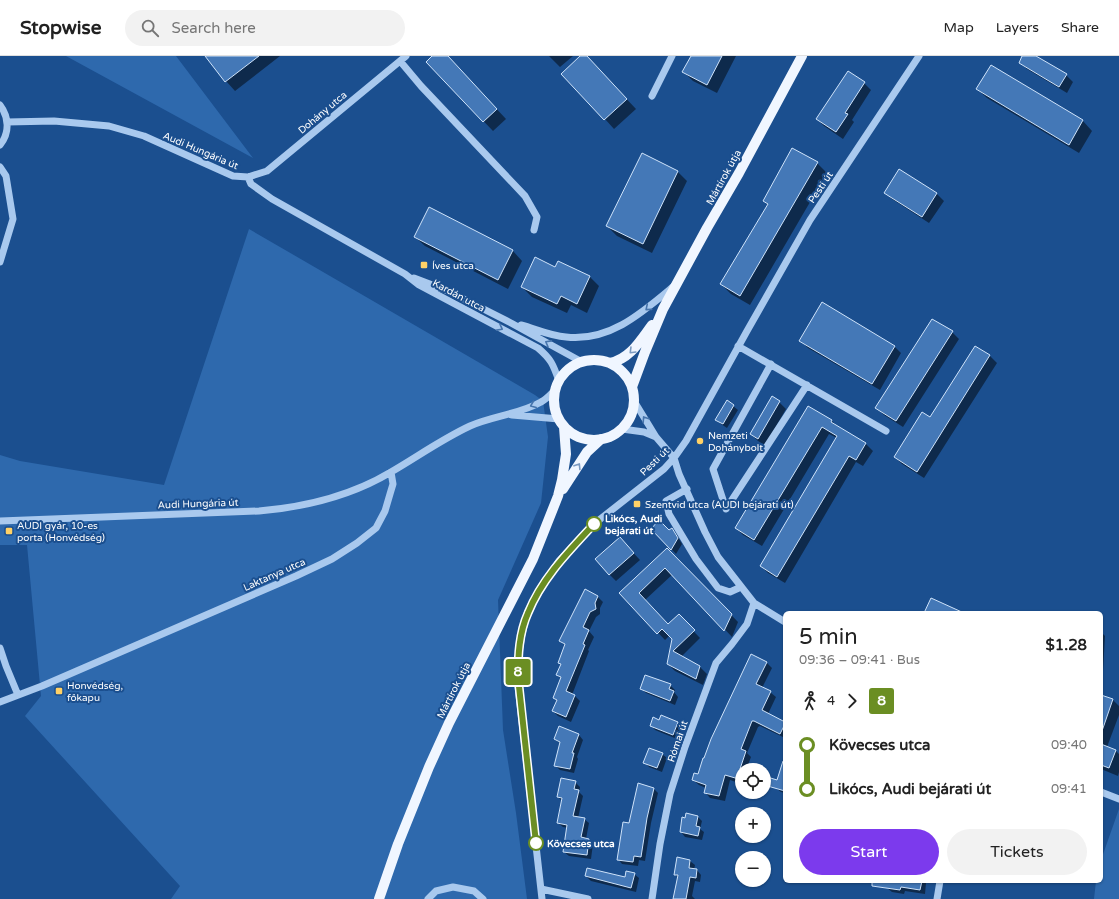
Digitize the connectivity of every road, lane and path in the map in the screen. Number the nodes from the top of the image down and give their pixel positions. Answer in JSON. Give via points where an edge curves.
{"nodes":[{"id":1,"x":672,"y":56,"type":"edge"},
{"id":2,"x":802,"y":56,"type":"edge"},
{"id":3,"x":919,"y":56,"type":"edge"},
{"id":4,"x":403,"y":58,"type":"edge"},
{"id":5,"x":652,"y":96,"type":"dead end"},
{"id":6,"x":0,"y":105,"type":"edge"},
{"id":7,"x":8,"y":122,"type":"junction"},
{"id":8,"x":0,"y":145,"type":"edge"},
{"id":9,"x":0,"y":167,"type":"edge"},
{"id":10,"x":248,"y":177,"type":"junction"},
{"id":11,"x":534,"y":230,"type":"dead end"},
{"id":12,"x":0,"y":262,"type":"edge"},
{"id":13,"x":405,"y":274,"type":"junction"},
{"id":14,"x":678,"y":282,"type":"junction"},
{"id":15,"x":663,"y":309,"type":"junction"},
{"id":16,"x":511,"y":323,"type":"junction"},
{"id":17,"x":738,"y":346,"type":"junction"},
{"id":18,"x":582,"y":362,"type":"junction"},
{"id":19,"x":610,"y":363,"type":"junction"},
{"id":20,"x":771,"y":364,"type":"junction"},
{"id":21,"x":557,"y":385,"type":"junction"},
{"id":22,"x":807,"y":385,"type":"junction"},
{"id":23,"x":632,"y":388,"type":"junction"},
{"id":24,"x":634,"y":401,"type":"junction"},
{"id":25,"x":507,"y":414,"type":"junction"},
{"id":26,"x":561,"y":423,"type":"junction"},
{"id":27,"x":622,"y":429,"type":"junction"},
{"id":28,"x":886,"y":431,"type":"dead end"},
{"id":29,"x":656,"y":437,"type":"junction"},
{"id":30,"x":601,"y":440,"type":"junction"},
{"id":31,"x":674,"y":458,"type":"junction"},
{"id":32,"x":391,"y":472,"type":"junction"},
{"id":33,"x":686,"y":489,"type":"junction"},
{"id":34,"x":558,"y":496,"type":"junction"},
{"id":35,"x":0,"y":521,"type":"edge"},
{"id":36,"x":741,"y":587,"type":"junction"},
{"id":37,"x":754,"y":603,"type":"junction"},
{"id":38,"x":783,"y":621,"type":"edge"},
{"id":39,"x":0,"y":648,"type":"edge"},
{"id":40,"x":3,"y":663,"type":"edge"},
{"id":41,"x":18,"y":695,"type":"junction"},
{"id":42,"x":0,"y":702,"type":"edge"},
{"id":43,"x":1103,"y":793,"type":"edge"},
{"id":44,"x":1119,"y":799,"type":"edge"},
{"id":45,"x":940,"y":883,"type":"edge"},
{"id":46,"x":541,"y":888,"type":"junction"},
{"id":47,"x":379,"y":899,"type":"edge"},
{"id":48,"x":428,"y":899,"type":"edge"},
{"id":49,"x":483,"y":899,"type":"edge"},
{"id":50,"x":542,"y":899,"type":"edge"},
{"id":51,"x":588,"y":899,"type":"edge"},
{"id":52,"x":652,"y":899,"type":"edge"},
{"id":53,"x":937,"y":899,"type":"edge"}],
"edges":[{"from":1,"to":5,"type":"street"},
{"from":2,"to":14,"type":"main road","name":"Mártírok útja"},
{"from":3,"to":17,"type":"street","name":"Pesti út","via":[[810,220]]},
{"from":4,"to":10,"type":"street","name":"Dohány utca","via":[[268,171]]},
{"from":4,"to":11,"type":"street","via":[[421,86],[525,196],[537,217]]},
{"from":6,"to":7,"type":"street"},
{"from":7,"to":8,"type":"street","via":[[6,137]]},
{"from":7,"to":10,"type":"street","name":"Audi Hungária út","via":[[54,120],[109,126],[144,136],[233,176]]},
{"from":9,"to":12,"type":"street","via":[[6,176],[13,219]]},
{"from":10,"to":13,"type":"street","name":"Audi Hungária út","via":[[251,184],[272,199]]},
{"from":13,"to":16,"type":"street","name":"Kardán utca","via":[[448,290]]},
{"from":13,"to":21,"type":"street","name":"Kardán utca","one_way":true,"via":[[419,285],[538,348],[552,363]]},
{"from":14,"to":15,"type":"main road","name":"Mártírok útja"},
{"from":14,"to":16,"type":"street","one_way":true,"via":[[644,311],[622,325],[589,337],[567,338]]},
{"from":15,"to":19,"type":"main road","name":"Mártírok útja","one_way":true,"via":[[635,349],[626,357]]},
{"from":15,"to":23,"type":"main road","name":"Mártírok útja"},
{"from":18,"to":16,"type":"street","name":"Kardán utca","one_way":true},
{"from":17,"to":20,"type":"street"},
{"from":17,"to":31,"type":"street","name":"Pesti út"},
{"from":18,"to":19,"type":"main road","name":"Mártírok útja","via":[[596,360]]},
{"from":18,"to":21,"type":"main road","name":"Mártírok útja","via":[[565,372]]},
{"from":19,"to":23,"type":"main road","name":"Mártírok útja","via":[[626,376]]},
{"from":20,"to":22,"type":"street"},
{"from":20,"to":22,"type":"street","via":[[713,469],[726,509]]},
{"from":21,"to":25,"type":"street","one_way":true,"via":[[538,404]]},
{"from":21,"to":26,"type":"main road","name":"Mártírok útja","via":[[554,402]]},
{"from":22,"to":28,"type":"street"},
{"from":23,"to":24,"type":"main road","name":"Mártírok útja"},
{"from":24,"to":27,"type":"main road","name":"Mártírok útja","via":[[628,421]]},
{"from":29,"to":24,"type":"street","one_way":true},
{"from":25,"to":26,"type":"street"},
{"from":25,"to":32,"type":"street","via":[[470,426]]},
{"from":26,"to":30,"type":"main road","via":[[570,432],[585,439]]},
{"from":26,"to":34,"type":"main road","name":"Mártírok útja","via":[[566,454]]},
{"from":27,"to":29,"type":"street","via":[[644,432]]},
{"from":27,"to":30,"type":"main road","name":"Mártírok útja"},
{"from":29,"to":31,"type":"street"},
{"from":34,"to":30,"type":"main road","name":"Mártírok útja","one_way":true,"via":[[587,452]]},
{"from":31,"to":33,"type":"street"},
{"from":31,"to":46,"type":"street","name":"Pesti út","via":[[664,469],[594,524],[559,561],[527,614],[518,658],[518,677]]},
{"from":32,"to":35,"type":"street","name":"Audi Hungária út","via":[[355,490],[306,505],[280,509]]},
{"from":32,"to":41,"type":"street","name":"Laktanya utca","via":[[393,484],[386,511],[376,528],[332,559]]},
{"from":33,"to":36,"type":"street","via":[[718,557]]},
{"from":33,"to":36,"type":"street","via":[[666,501],[669,514],[696,559],[718,588],[730,592]]},
{"from":34,"to":47,"type":"main road","name":"Mártírok útja","via":[[533,559],[435,755]]},
{"from":36,"to":37,"type":"street"},
{"from":37,"to":38,"type":"street"},
{"from":37,"to":52,"type":"street","name":"Római út","via":[[747,624],[716,663],[685,747],[669,801]]},
{"from":39,"to":40,"type":"street"},
{"from":40,"to":41,"type":"street"},
{"from":41,"to":42,"type":"street","name":"Laktanya utca"},
{"from":43,"to":44,"type":"street"},
{"from":45,"to":53,"type":"street"},
{"from":46,"to":50,"type":"street","name":"Pesti út"},
{"from":46,"to":51,"type":"street"},
{"from":48,"to":49,"type":"street","via":[[436,891],[453,887],[474,891]]}]}
